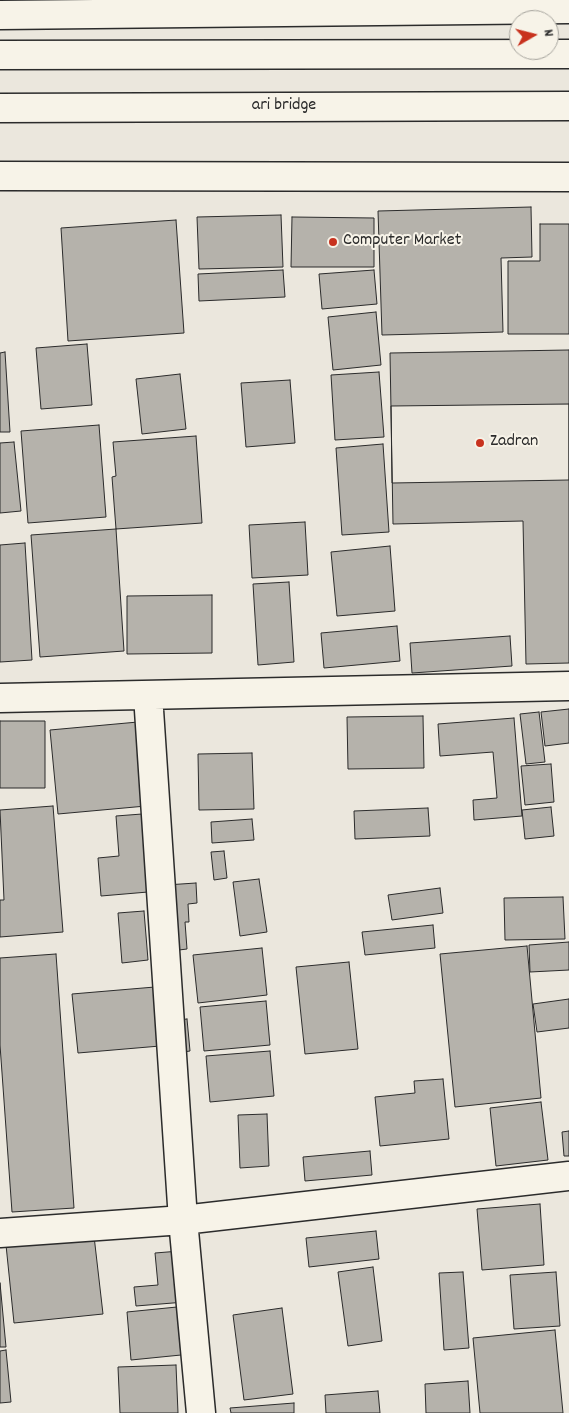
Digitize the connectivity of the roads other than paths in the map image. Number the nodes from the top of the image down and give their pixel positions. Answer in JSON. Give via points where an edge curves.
{"nodes":[{"id":1,"x":569,"y":9,"type":"edge"},
{"id":2,"x":0,"y":15,"type":"edge"},
{"id":3,"x":569,"y":54,"type":"edge"},
{"id":4,"x":0,"y":55,"type":"edge"},
{"id":5,"x":569,"y":106,"type":"edge"},
{"id":6,"x":0,"y":108,"type":"edge"},
{"id":7,"x":0,"y":176,"type":"edge"},
{"id":8,"x":569,"y":177,"type":"edge"},
{"id":9,"x":569,"y":686,"type":"edge"},
{"id":10,"x":148,"y":695,"type":"junction"},
{"id":11,"x":0,"y":698,"type":"edge"},
{"id":12,"x":569,"y":1176,"type":"edge"},
{"id":13,"x":182,"y":1220,"type":"junction"},
{"id":14,"x":0,"y":1233,"type":"edge"},
{"id":15,"x":200,"y":1413,"type":"edge"}],
"edges":[{"from":1,"to":2,"type":"main road"},
{"from":3,"to":4,"type":"main road"},
{"from":5,"to":6,"type":"main road","name":"ari bridge"},
{"from":7,"to":8,"type":"main road"},
{"from":9,"to":10,"type":"main road"},
{"from":10,"to":11,"type":"main road"},
{"from":10,"to":13,"type":"main road"},
{"from":12,"to":13,"type":"main road"},
{"from":13,"to":14,"type":"main road"},
{"from":13,"to":15,"type":"main road"}]}
